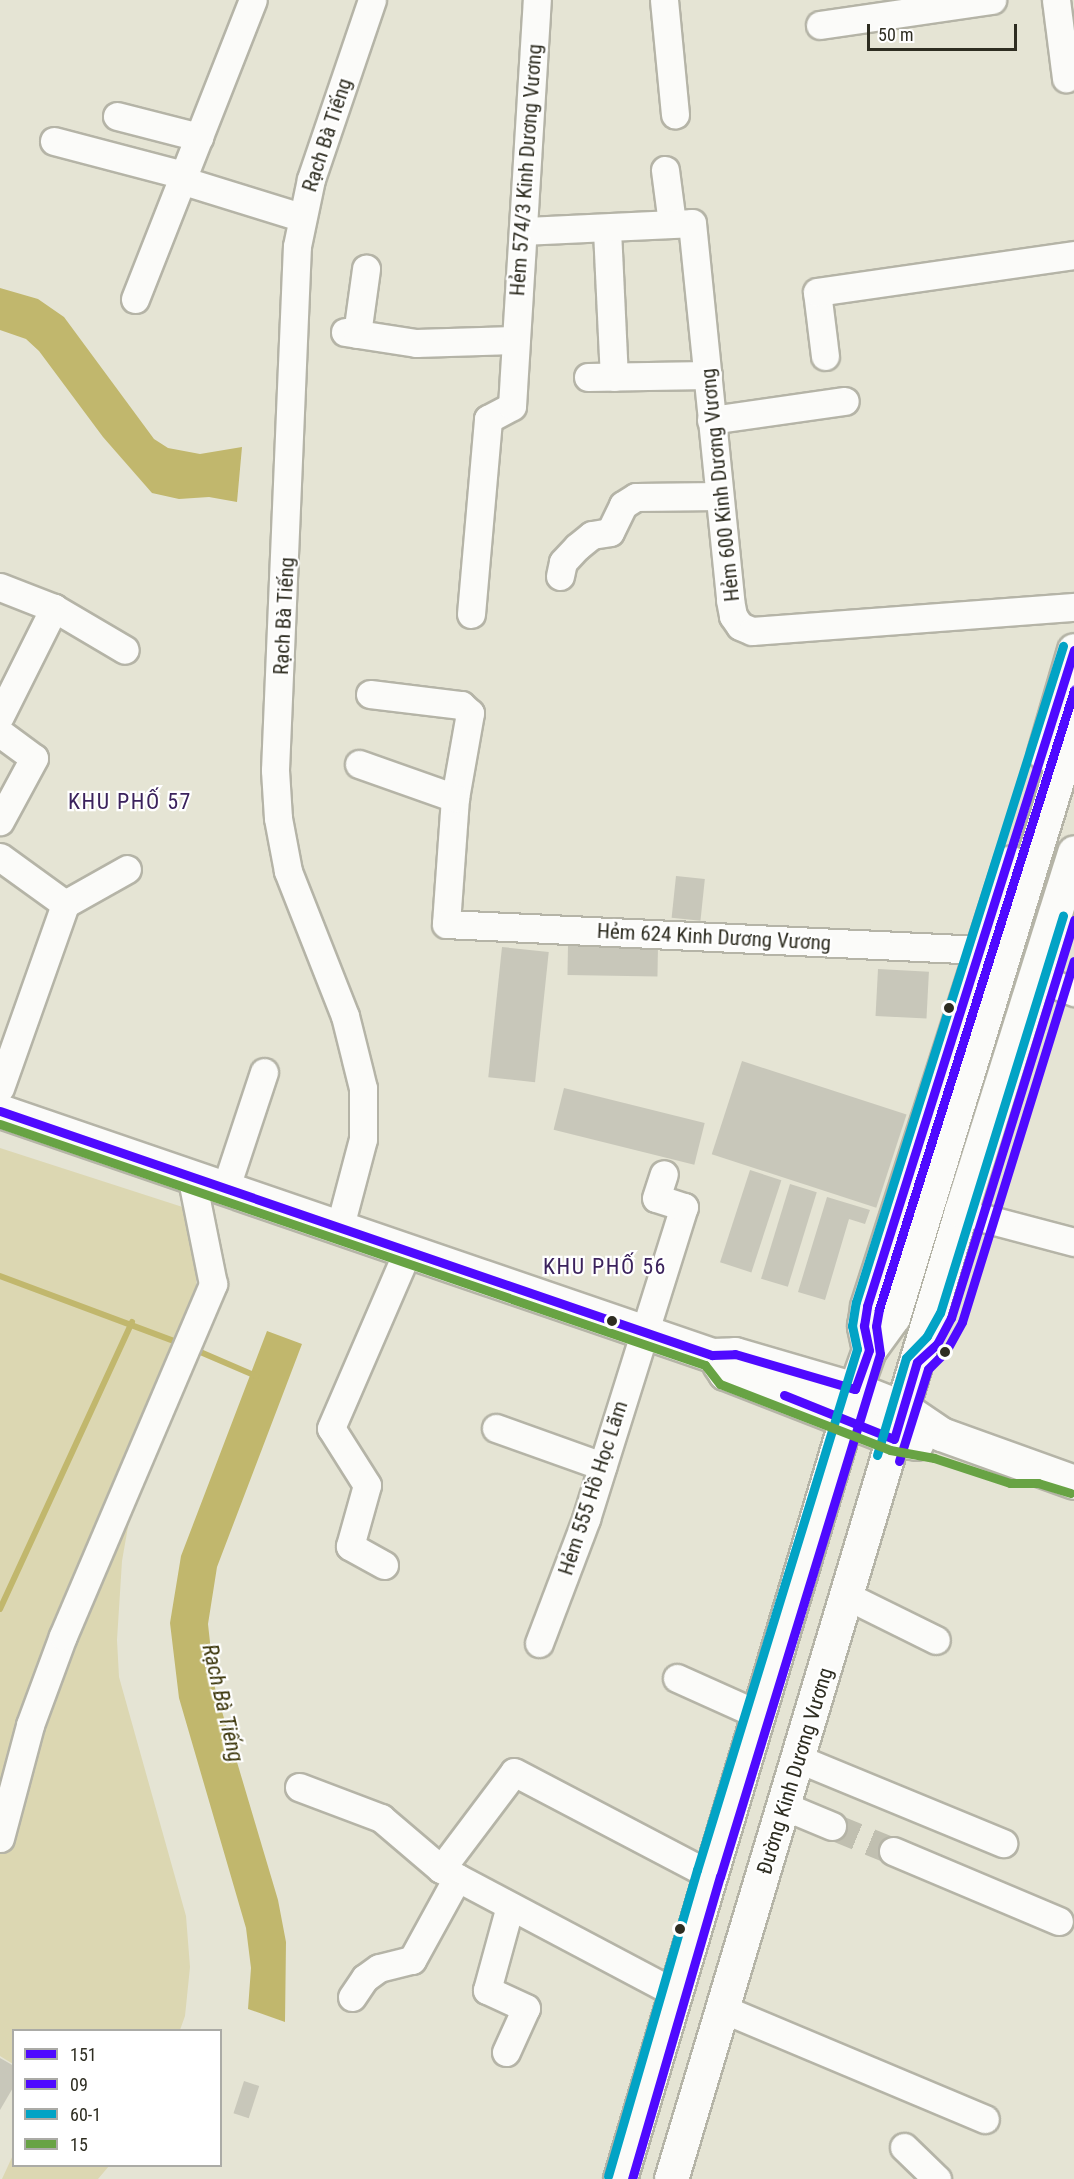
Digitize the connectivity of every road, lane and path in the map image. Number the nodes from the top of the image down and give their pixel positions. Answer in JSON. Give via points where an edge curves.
{"nodes":[{"id":1,"x":253,"y":0,"type":"edge"},
{"id":2,"x":359,"y":0,"type":"edge"},
{"id":3,"x":372,"y":0,"type":"edge"},
{"id":4,"x":537,"y":0,"type":"edge"},
{"id":5,"x":664,"y":0,"type":"edge"},
{"id":6,"x":992,"y":0,"type":"edge"},
{"id":7,"x":1056,"y":0,"type":"edge"},
{"id":8,"x":820,"y":25,"type":"dead end"},
{"id":9,"x":1066,"y":78,"type":"dead end"},
{"id":10,"x":675,"y":114,"type":"dead end"},
{"id":11,"x":117,"y":117,"type":"dead end"},
{"id":12,"x":199,"y":137,"type":"junction"},
{"id":13,"x":54,"y":141,"type":"dead end"},
{"id":14,"x":665,"y":170,"type":"dead end"},
{"id":15,"x":183,"y":177,"type":"junction"},
{"id":16,"x":291,"y":214,"type":"junction"},
{"id":17,"x":682,"y":223,"type":"junction"},
{"id":18,"x":607,"y":230,"type":"junction"},
{"id":19,"x":524,"y":231,"type":"junction"},
{"id":20,"x":1074,"y":255,"type":"edge"},
{"id":21,"x":366,"y":269,"type":"dead end"},
{"id":22,"x":135,"y":299,"type":"dead end"},
{"id":23,"x":514,"y":340,"type":"junction"},
{"id":24,"x":825,"y":357,"type":"dead end"},
{"id":25,"x":708,"y":375,"type":"junction"},
{"id":26,"x":845,"y":401,"type":"dead end"},
{"id":27,"x":711,"y":420,"type":"junction"},
{"id":28,"x":719,"y":496,"type":"junction"},
{"id":29,"x":560,"y":576,"type":"dead end"},
{"id":30,"x":0,"y":587,"type":"edge"},
{"id":31,"x":1074,"y":607,"type":"edge"},
{"id":32,"x":54,"y":608,"type":"junction"},
{"id":33,"x":471,"y":614,"type":"dead end"},
{"id":34,"x":125,"y":650,"type":"dead end"},
{"id":35,"x":1074,"y":650,"type":"edge"},
{"id":36,"x":370,"y":694,"type":"dead end"},
{"id":37,"x":0,"y":716,"type":"edge"},
{"id":38,"x":1074,"y":724,"type":"edge"},
{"id":39,"x":0,"y":733,"type":"edge"},
{"id":40,"x":359,"y":764,"type":"dead end"},
{"id":41,"x":455,"y":798,"type":"junction"},
{"id":42,"x":0,"y":821,"type":"edge"},
{"id":43,"x":1074,"y":852,"type":"edge"},
{"id":44,"x":0,"y":857,"type":"edge"},
{"id":45,"x":127,"y":869,"type":"dead end"},
{"id":46,"x":66,"y":904,"type":"junction"},
{"id":47,"x":1074,"y":920,"type":"edge"},
{"id":48,"x":994,"y":950,"type":"junction"},
{"id":49,"x":1064,"y":988,"type":"edge"},
{"id":50,"x":264,"y":1072,"type":"dead end"},
{"id":51,"x":0,"y":1088,"type":"edge"},
{"id":52,"x":0,"y":1111,"type":"edge"},
{"id":53,"x":664,"y":1174,"type":"dead end"},
{"id":54,"x":191,"y":1175,"type":"junction"},
{"id":55,"x":226,"y":1187,"type":"junction"},
{"id":56,"x":983,"y":1218,"type":"junction"},
{"id":57,"x":334,"y":1224,"type":"junction"},
{"id":58,"x":1074,"y":1242,"type":"edge"},
{"id":59,"x":408,"y":1250,"type":"junction"},
{"id":60,"x":644,"y":1332,"type":"junction"},
{"id":61,"x":917,"y":1362,"type":"junction"},
{"id":62,"x":850,"y":1404,"type":"junction"},
{"id":63,"x":903,"y":1408,"type":"junction"},
{"id":64,"x":496,"y":1428,"type":"dead end"},
{"id":65,"x":894,"y":1439,"type":"junction"},
{"id":66,"x":602,"y":1466,"type":"junction"},
{"id":67,"x":1040,"y":1471,"type":"junction"},
{"id":68,"x":1074,"y":1482,"type":"edge"},
{"id":69,"x":384,"y":1565,"type":"dead end"},
{"id":70,"x":847,"y":1596,"type":"junction"},
{"id":71,"x":936,"y":1640,"type":"dead end"},
{"id":72,"x":539,"y":1643,"type":"dead end"},
{"id":73,"x":677,"y":1678,"type":"dead end"},
{"id":74,"x":757,"y":1714,"type":"junction"},
{"id":75,"x":799,"y":1759,"type":"junction"},
{"id":76,"x":299,"y":1787,"type":"dead end"},
{"id":77,"x":784,"y":1806,"type":"junction"},
{"id":78,"x":832,"y":1826,"type":"tunnel mouth"},
{"id":79,"x":0,"y":1838,"type":"edge"},
{"id":80,"x":1004,"y":1843,"type":"dead end"},
{"id":81,"x":893,"y":1851,"type":"tunnel mouth"},
{"id":82,"x":449,"y":1874,"type":"junction"},
{"id":83,"x":708,"y":1874,"type":"junction"},
{"id":84,"x":510,"y":1906,"type":"junction"},
{"id":85,"x":1059,"y":1921,"type":"dead end"},
{"id":86,"x":673,"y":1992,"type":"junction"},
{"id":87,"x":352,"y":1997,"type":"dead end"},
{"id":88,"x":723,"y":2009,"type":"junction"},
{"id":89,"x":506,"y":2052,"type":"dead end"},
{"id":90,"x":985,"y":2119,"type":"dead end"},
{"id":91,"x":904,"y":2147,"type":"dead end"},
{"id":92,"x":620,"y":2179,"type":"edge"},
{"id":93,"x":671,"y":2179,"type":"edge"},
{"id":94,"x":937,"y":2179,"type":"edge"}],
"edges":[{"from":1,"to":12,"type":"street"},
{"from":2,"to":16,"type":"street","name":"Rạch Bà Tiếng","via":[[311,140]]},
{"from":3,"to":57,"type":"street","name":"Rạch Bà Tiếng","via":[[314,170],[297,246],[275,770],[278,818],[288,871],[345,1016],[363,1088],[363,1139]]},
{"from":4,"to":19,"type":"street","name":"Hẻm 574/3 Kinh Dương Vương"},
{"from":5,"to":10,"type":"street"},
{"from":6,"to":8,"type":"street"},
{"from":7,"to":9,"type":"street"},
{"from":11,"to":12,"type":"street"},
{"from":12,"to":15,"type":"street"},
{"from":13,"to":15,"type":"street"},
{"from":14,"to":17,"type":"street","name":"Hẻm 600 Kinh Dương Vương"},
{"from":15,"to":16,"type":"street"},
{"from":15,"to":22,"type":"street"},
{"from":16,"to":57,"type":"street","name":"Rạch Bà Tiếng","via":[[280,308],[276,522],[263,795],[277,875],[334,1020],[352,1089],[351,1137]]},
{"from":17,"to":18,"type":"street"},
{"from":17,"to":25,"type":"street","name":"Hẻm 600 Kinh Dương Vương"},
{"from":18,"to":19,"type":"street"},
{"from":18,"to":25,"type":"street","via":[[601,377]]},
{"from":19,"to":23,"type":"street","name":"Hẻm 574/3 Kinh Dương Vương"},
{"from":20,"to":24,"type":"street","via":[[817,292]]},
{"from":21,"to":23,"type":"street","via":[[351,333],[416,343]]},
{"from":23,"to":33,"type":"street","name":"Hẻm 574/3 Kinh Dương Vương","via":[[512,406],[488,419]]},
{"from":25,"to":27,"type":"street","name":"Hẻm 600 Kinh Dương Vương"},
{"from":26,"to":27,"type":"street"},
{"from":27,"to":28,"type":"street","name":"Hẻm 600 Kinh Dương Vương"},
{"from":28,"to":29,"type":"street","via":[[636,497],[623,505],[610,532],[592,535],[577,547],[563,562]]},
{"from":28,"to":31,"type":"street","name":"Hẻm 600 Kinh Dương Vương","via":[[733,616],[740,626],[752,631]]},
{"from":30,"to":32,"type":"street"},
{"from":32,"to":34,"type":"street"},
{"from":32,"to":37,"type":"street"},
{"from":35,"to":48,"type":"main road"},
{"from":36,"to":41,"type":"street","via":[[461,705],[468,710]]},
{"from":38,"to":48,"type":"main road"},
{"from":39,"to":42,"type":"street","via":[[34,758]]},
{"from":40,"to":41,"type":"street"},
{"from":41,"to":48,"type":"street","name":"Hẻm 624 Kinh Dương Vương","via":[[446,924]]},
{"from":43,"to":61,"type":"main road","name":"Đường Kinh Dương Vương"},
{"from":44,"to":46,"type":"street"},
{"from":45,"to":46,"type":"street"},
{"from":46,"to":51,"type":"street"},
{"from":47,"to":49,"type":"main road","name":"Đường Kinh Dương Vương"},
{"from":48,"to":62,"type":"main road","via":[[960,1055],[893,1317],[868,1350]]},
{"from":49,"to":56,"type":"main road","name":"Đường Kinh Dương Vương"},
{"from":50,"to":55,"type":"street"},
{"from":52,"to":54,"type":"main road"},
{"from":53,"to":60,"type":"street","name":"Hẻm 555 Hồ Học Lãm","via":[[656,1198],[684,1208]]},
{"from":54,"to":55,"type":"main road"},
{"from":54,"to":79,"type":"street","via":[[213,1284],[63,1636],[30,1725]]},
{"from":55,"to":57,"type":"main road"},
{"from":56,"to":58,"type":"street"},
{"from":56,"to":61,"type":"main road","name":"Đường Kinh Dương Vương","via":[[945,1331]]},
{"from":57,"to":59,"type":"main road"},
{"from":59,"to":60,"type":"main road"},
{"from":59,"to":69,"type":"street","via":[[331,1428],[367,1485],[350,1546]]},
{"from":60,"to":62,"type":"main road","via":[[712,1355],[725,1373]]},
{"from":60,"to":66,"type":"street","name":"Hẻm 555 Hồ Học Lãm"},
{"from":61,"to":63,"type":"main road","name":"Đường Kinh Dương Vương"},
{"from":62,"to":63,"type":"main road"},
{"from":62,"to":65,"type":"main road"},
{"from":62,"to":74,"type":"main road"},
{"from":63,"to":65,"type":"main road","name":"Đường Kinh Dương Vương"},
{"from":63,"to":67,"type":"main road","via":[[941,1434],[1018,1459]]},
{"from":64,"to":66,"type":"street"},
{"from":65,"to":67,"type":"main road","via":[[937,1446],[1013,1471]]},
{"from":65,"to":70,"type":"main road","name":"Đường Kinh Dương Vương"},
{"from":66,"to":72,"type":"street","name":"Hẻm 555 Hồ Học Lãm"},
{"from":67,"to":68,"type":"main road"},
{"from":70,"to":71,"type":"street"},
{"from":70,"to":75,"type":"main road","name":"Đường Kinh Dương Vương"},
{"from":73,"to":74,"type":"street"},
{"from":74,"to":83,"type":"main road"},
{"from":75,"to":77,"type":"main road","name":"Đường Kinh Dương Vương"},
{"from":75,"to":80,"type":"street"},
{"from":76,"to":82,"type":"street","via":[[381,1818]]},
{"from":77,"to":78,"type":"street"},
{"from":77,"to":88,"type":"main road","name":"Đường Kinh Dương Vương"},
{"from":81,"to":85,"type":"street"},
{"from":82,"to":83,"type":"street","via":[[514,1772]]},
{"from":82,"to":84,"type":"street"},
{"from":82,"to":87,"type":"street","via":[[412,1960],[379,1968],[365,1978]]},
{"from":83,"to":86,"type":"main road"},
{"from":84,"to":86,"type":"street"},
{"from":84,"to":89,"type":"street","via":[[486,1990],[526,2008]]},
{"from":86,"to":92,"type":"main road"},
{"from":88,"to":90,"type":"street"},
{"from":88,"to":93,"type":"main road","name":"Đường Kinh Dương Vương"},
{"from":91,"to":94,"type":"street"}]}
